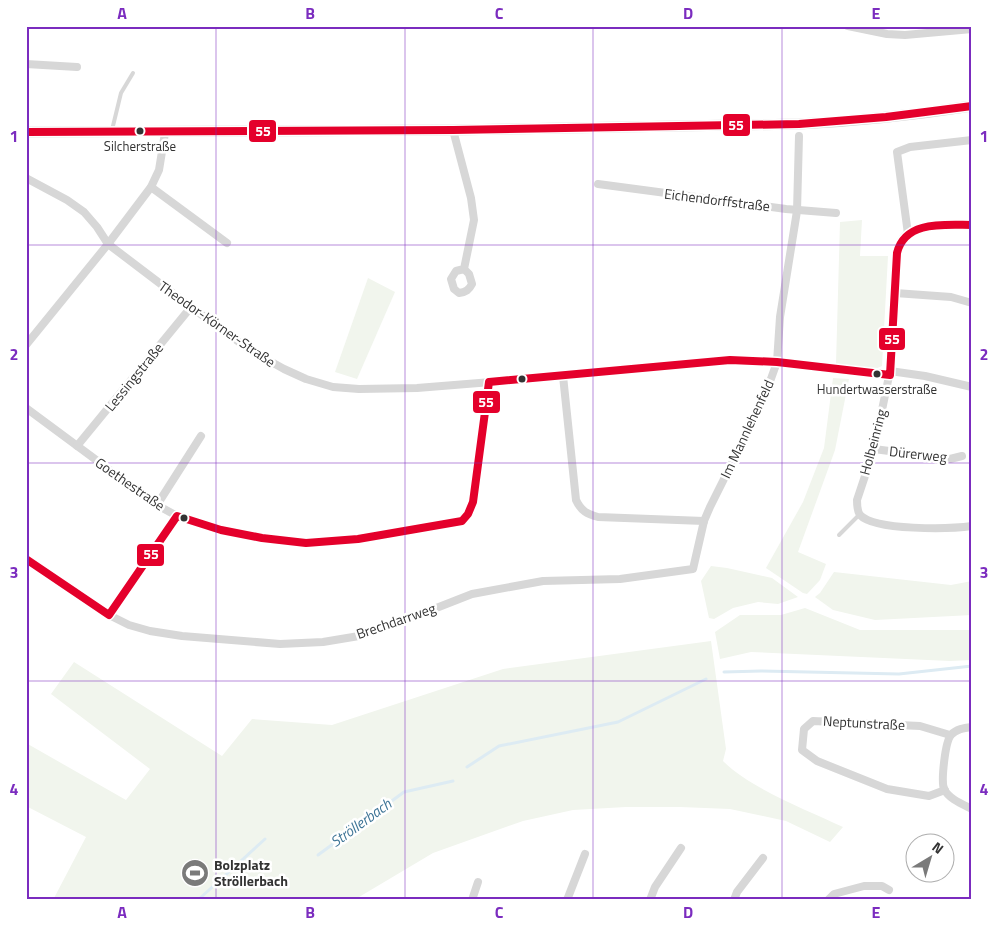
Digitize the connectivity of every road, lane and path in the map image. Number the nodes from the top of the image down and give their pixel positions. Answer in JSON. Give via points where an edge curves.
{"nodes":[{"id":1,"x":848,"y":26,"type":"edge"},
{"id":2,"x":972,"y":29,"type":"edge"},
{"id":3,"x":26,"y":64,"type":"edge"},
{"id":4,"x":77,"y":67,"type":"dead end"},
{"id":5,"x":134,"y":73,"type":"dead end"},
{"id":6,"x":972,"y":106,"type":"edge"},
{"id":7,"x":453,"y":130,"type":"junction"},
{"id":8,"x":26,"y":132,"type":"edge"},
{"id":9,"x":112,"y":132,"type":"junction"},
{"id":10,"x":165,"y":133,"type":"junction"},
{"id":11,"x":799,"y":136,"type":"dead end"},
{"id":12,"x":972,"y":140,"type":"edge"},
{"id":13,"x":26,"y":178,"type":"edge"},
{"id":14,"x":598,"y":184,"type":"dead end"},
{"id":15,"x":151,"y":188,"type":"junction"},
{"id":16,"x":797,"y":210,"type":"junction"},
{"id":17,"x":836,"y":213,"type":"dead end"},
{"id":18,"x":972,"y":225,"type":"edge"},
{"id":19,"x":908,"y":234,"type":"junction"},
{"id":20,"x":227,"y":243,"type":"dead end"},
{"id":21,"x":108,"y":244,"type":"junction"},
{"id":22,"x":464,"y":269,"type":"dead end"},
{"id":23,"x":895,"y":293,"type":"junction"},
{"id":24,"x":972,"y":303,"type":"edge"},
{"id":25,"x":190,"y":307,"type":"junction"},
{"id":26,"x":26,"y":345,"type":"edge"},
{"id":27,"x":777,"y":362,"type":"junction"},
{"id":28,"x":890,"y":373,"type":"junction"},
{"id":29,"x":564,"y":376,"type":"junction"},
{"id":30,"x":489,"y":382,"type":"junction"},
{"id":31,"x":972,"y":387,"type":"edge"},
{"id":32,"x":26,"y":408,"type":"edge"},
{"id":33,"x":200,"y":436,"type":"dead end"},
{"id":34,"x":77,"y":446,"type":"junction"},
{"id":35,"x":874,"y":449,"type":"junction"},
{"id":36,"x":962,"y":456,"type":"dead end"},
{"id":37,"x":157,"y":505,"type":"junction"},
{"id":38,"x":860,"y":514,"type":"junction"},
{"id":39,"x":176,"y":516,"type":"junction"},
{"id":40,"x":704,"y":521,"type":"junction"},
{"id":41,"x":972,"y":526,"type":"edge"},
{"id":42,"x":839,"y":535,"type":"dead end"},
{"id":43,"x":26,"y":559,"type":"edge"},
{"id":44,"x":693,"y":568,"type":"joint"},
{"id":45,"x":109,"y":616,"type":"junction"},
{"id":46,"x":972,"y":727,"type":"edge"},
{"id":47,"x":950,"y":736,"type":"junction"},
{"id":48,"x":944,"y":790,"type":"junction"},
{"id":49,"x":972,"y":809,"type":"edge"},
{"id":50,"x":681,"y":848,"type":"dead end"},
{"id":51,"x":585,"y":854,"type":"dead end"},
{"id":52,"x":763,"y":858,"type":"dead end"},
{"id":53,"x":478,"y":882,"type":"dead end"},
{"id":54,"x":889,"y":890,"type":"dead end"},
{"id":55,"x":472,"y":900,"type":"edge"},
{"id":56,"x":567,"y":900,"type":"edge"},
{"id":57,"x":650,"y":900,"type":"edge"},
{"id":58,"x":734,"y":900,"type":"edge"},
{"id":59,"x":828,"y":900,"type":"edge"}],
"edges":[{"from":1,"to":2,"type":"street","via":[[905,35]]},
{"from":3,"to":4,"type":"street"},
{"from":5,"to":9,"type":"lane","via":[[121,93]]},
{"from":6,"to":7,"type":"main road","via":[[832,122]]},
{"from":7,"to":10,"type":"main road"},
{"from":7,"to":22,"type":"street","via":[[474,220]]},
{"from":8,"to":9,"type":"main road"},
{"from":9,"to":10,"type":"main road"},
{"from":10,"to":15,"type":"street","via":[[159,170]]},
{"from":11,"to":16,"type":"street","name":"Im Mannlehenfeld"},
{"from":12,"to":19,"type":"street","via":[[910,147],[897,152]]},
{"from":13,"to":21,"type":"street","name":"Theodor-Körner-Straße","via":[[84,212]]},
{"from":14,"to":16,"type":"street","name":"Eichendorffstraße"},
{"from":15,"to":20,"type":"street"},
{"from":15,"to":21,"type":"street"},
{"from":16,"to":17,"type":"street","name":"Eichendorffstraße"},
{"from":16,"to":27,"type":"street","name":"Im Mannlehenfeld"},
{"from":18,"to":19,"type":"street","via":[[925,227]]},
{"from":19,"to":23,"type":"street","name":"Holbeinring","via":[[897,253]]},
{"from":21,"to":25,"type":"street","name":"Theodor-Körner-Straße"},
{"from":21,"to":26,"type":"street"},
{"from":23,"to":24,"type":"street"},
{"from":23,"to":28,"type":"street","name":"Holbeinring"},
{"from":25,"to":30,"type":"street","name":"Theodor-Körner-Straße","via":[[277,366],[333,387],[417,388]]},
{"from":25,"to":34,"type":"street","name":"Lessingstraße"},
{"from":27,"to":28,"type":"street","name":"Theodor-Körner-Straße"},
{"from":27,"to":29,"type":"street","name":"Theodor-Körner-Straße","via":[[728,360]]},
{"from":27,"to":40,"type":"street","name":"Im Mannlehenfeld","via":[[763,401]]},
{"from":28,"to":31,"type":"street","via":[[925,376]]},
{"from":28,"to":35,"type":"street","name":"Holbeinring"},
{"from":29,"to":30,"type":"street","name":"Theodor-Körner-Straße"},
{"from":29,"to":40,"type":"street","via":[[576,500],[580,509],[598,517]]},
{"from":30,"to":39,"type":"street","name":"Goethestraße","via":[[473,502],[462,521],[358,539],[306,542],[229,532]]},
{"from":32,"to":34,"type":"street","name":"Goethestraße"},
{"from":33,"to":37,"type":"street"},
{"from":34,"to":37,"type":"street","name":"Goethestraße"},
{"from":35,"to":36,"type":"street","name":"Dürerweg","via":[[950,459]]},
{"from":35,"to":38,"type":"street","name":"Holbeinring","via":[[857,500]]},
{"from":37,"to":39,"type":"street","name":"Goethestraße"},
{"from":38,"to":41,"type":"street","via":[[883,525]]},
{"from":38,"to":42,"type":"lane"},
{"from":39,"to":45,"type":"street"},
{"from":40,"to":44,"type":"street","name":"Im Mannlehenfeld"},
{"from":43,"to":45,"type":"street","name":"Brechdarrweg"},
{"from":44,"to":45,"type":"street","name":"Brechdarrweg","via":[[620,579],[543,581],[472,594],[360,636],[323,642],[280,644],[182,636],[129,625]]},
{"from":46,"to":47,"type":"street","via":[[961,728]]},
{"from":47,"to":48,"type":"street","via":[[942,782]]},
{"from":47,"to":48,"type":"street","name":"Neptunstraße","via":[[920,726],[814,721],[804,730],[802,750],[817,761],[887,789],[928,796]]},
{"from":48,"to":49,"type":"street","via":[[952,799]]},
{"from":50,"to":57,"type":"street"},
{"from":51,"to":56,"type":"street"},
{"from":52,"to":58,"type":"street"},
{"from":53,"to":55,"type":"street"},
{"from":54,"to":59,"type":"street","via":[[882,886],[864,886],[834,894]]}]}
